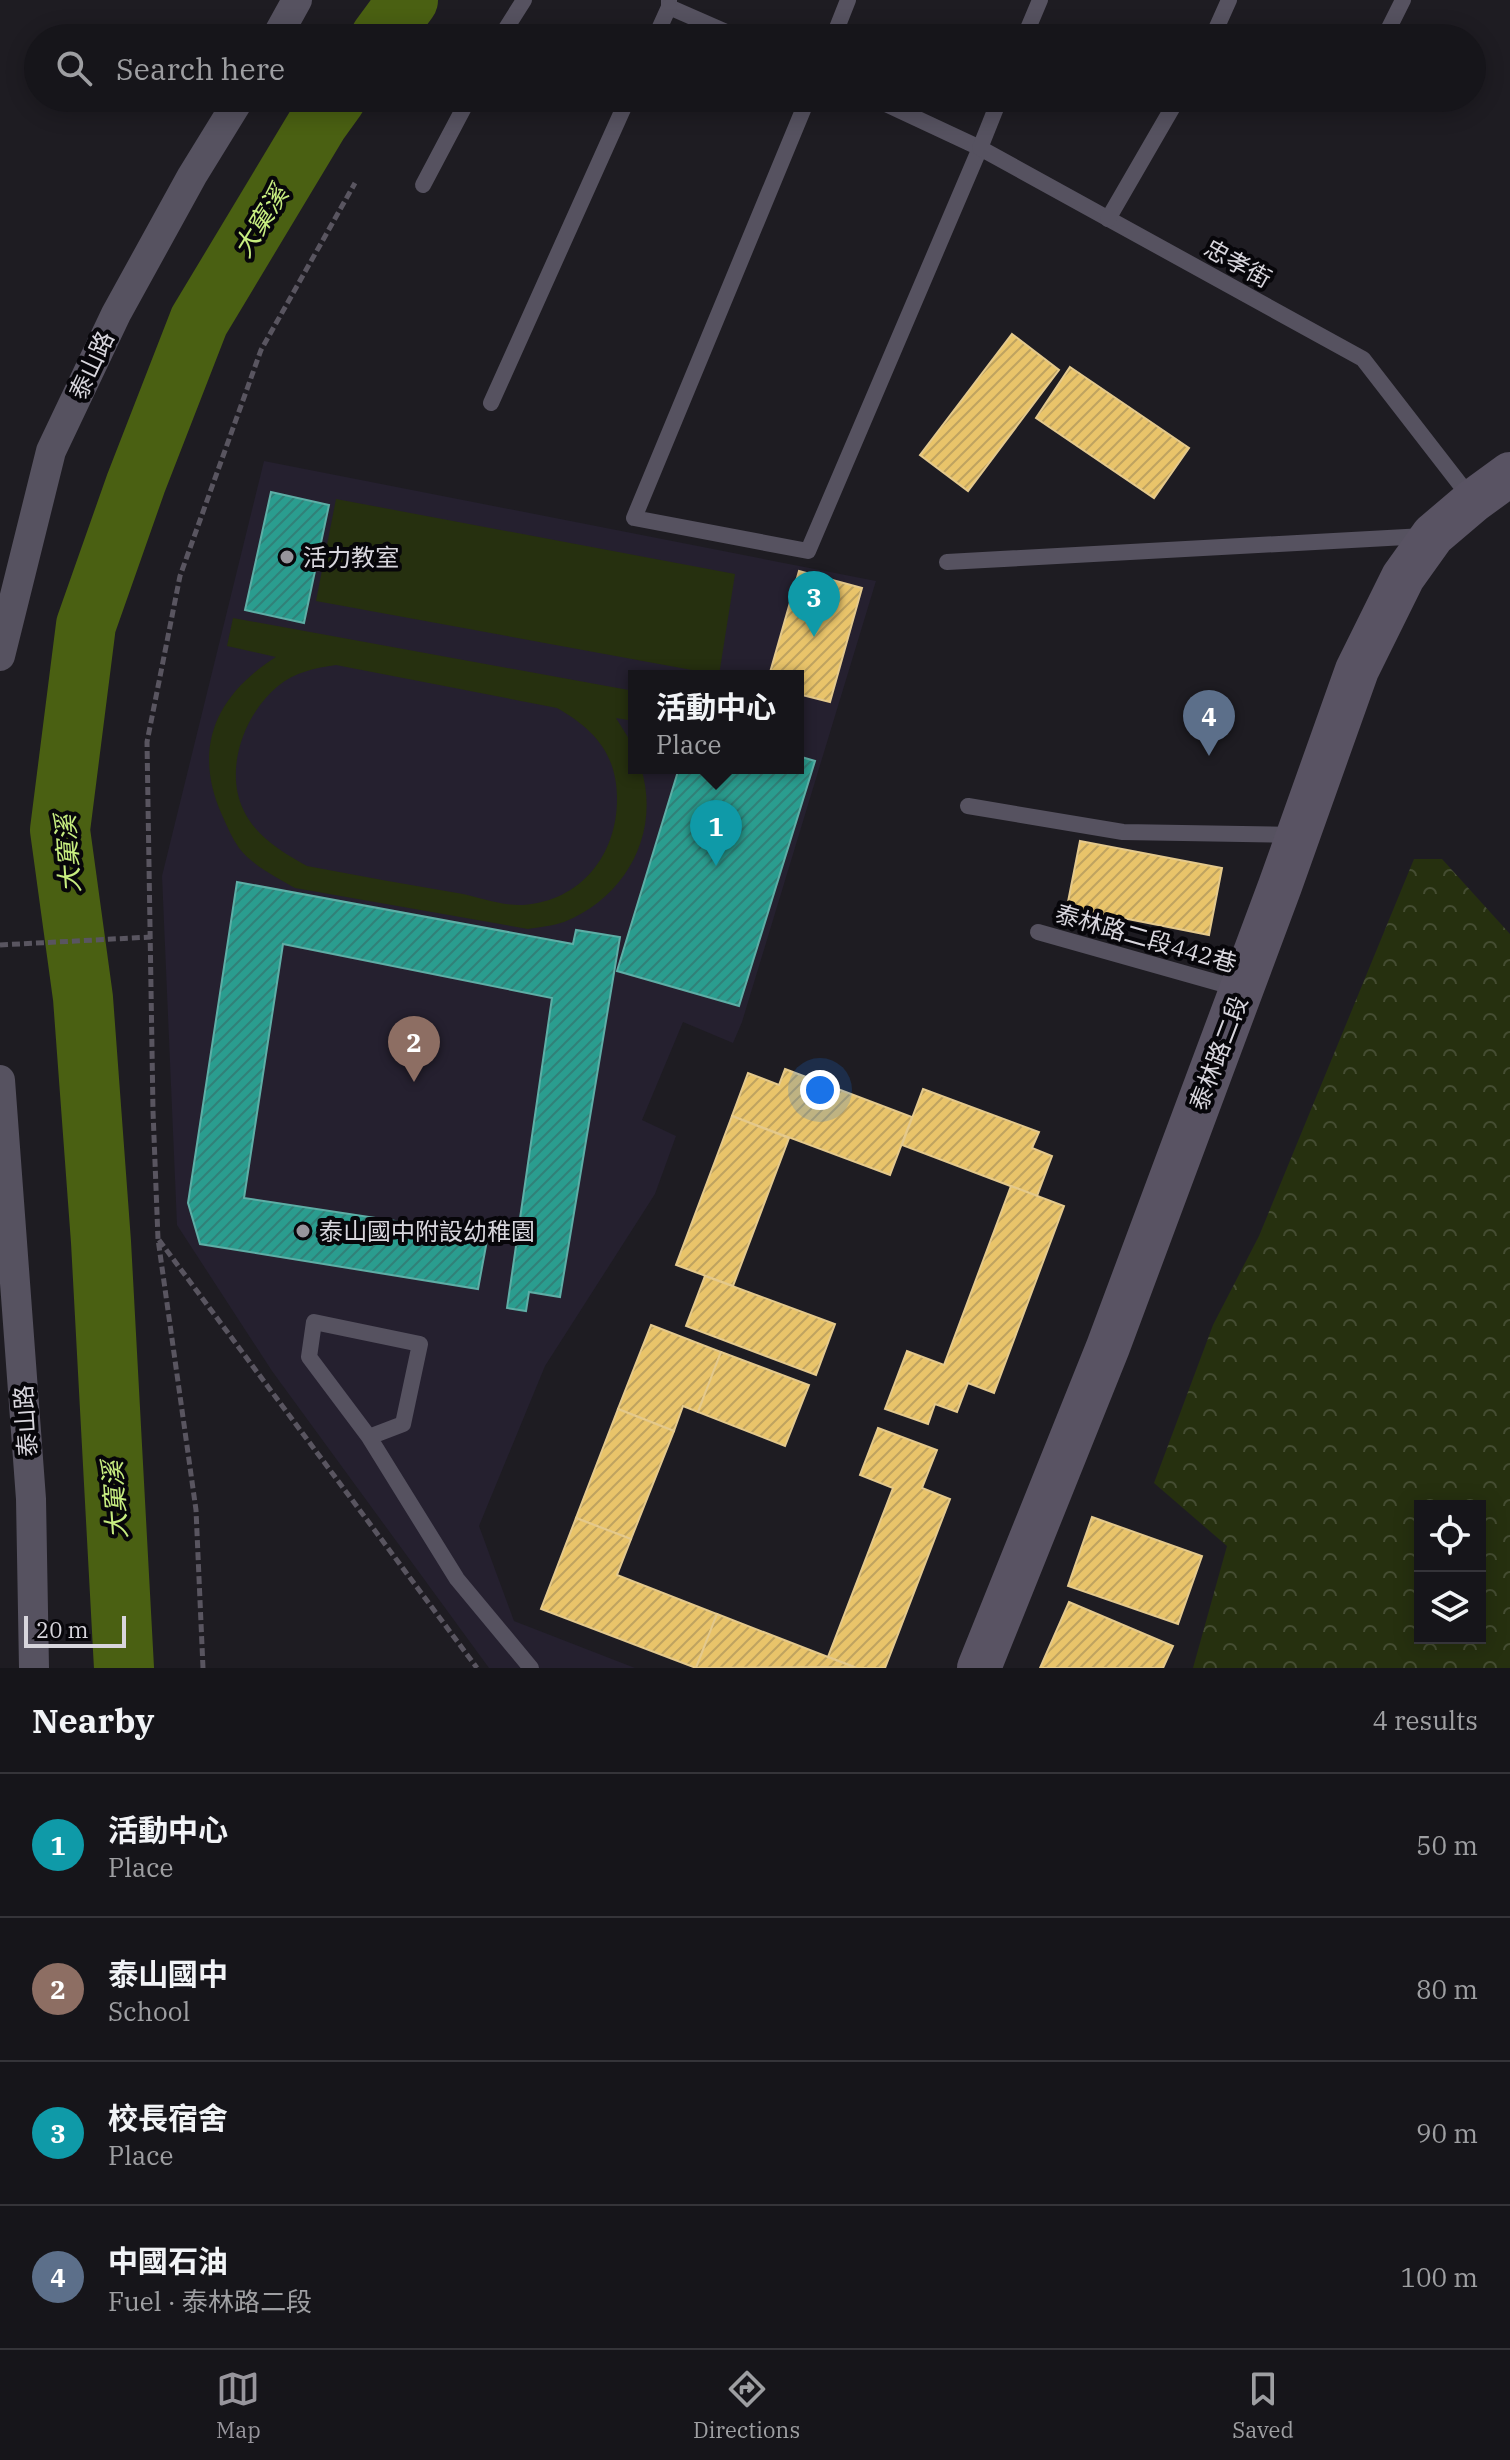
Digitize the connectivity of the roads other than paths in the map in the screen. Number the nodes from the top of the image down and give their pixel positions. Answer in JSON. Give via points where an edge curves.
{"nodes":[{"id":1,"x":297,"y":0,"type":"edge"},
{"id":2,"x":524,"y":0,"type":"edge"},
{"id":3,"x":848,"y":0,"type":"edge"},
{"id":4,"x":1040,"y":0,"type":"edge"},
{"id":5,"x":1229,"y":0,"type":"edge"},
{"id":6,"x":1403,"y":0,"type":"edge"},
{"id":7,"x":669,"y":3,"type":"edge"},
{"id":8,"x":278,"y":23,"type":"edge"},
{"id":9,"x":509,"y":24,"type":"edge"},
{"id":10,"x":661,"y":24,"type":"edge"},
{"id":11,"x":712,"y":24,"type":"edge"},
{"id":12,"x":839,"y":24,"type":"edge"},
{"id":13,"x":1030,"y":24,"type":"edge"},
{"id":14,"x":1218,"y":24,"type":"edge"},
{"id":15,"x":1391,"y":24,"type":"edge"},
{"id":16,"x":231,"y":112,"type":"edge"},
{"id":17,"x":462,"y":112,"type":"edge"},
{"id":18,"x":622,"y":112,"type":"edge"},
{"id":19,"x":802,"y":112,"type":"edge"},
{"id":20,"x":903,"y":112,"type":"edge"},
{"id":21,"x":994,"y":112,"type":"edge"},
{"id":22,"x":1170,"y":112,"type":"edge"},
{"id":23,"x":980,"y":148,"type":"junction"},
{"id":24,"x":423,"y":185,"type":"dead end"},
{"id":25,"x":1108,"y":219,"type":"junction"},
{"id":26,"x":491,"y":403,"type":"dead end"},
{"id":27,"x":1510,"y":474,"type":"edge"},
{"id":28,"x":1473,"y":501,"type":"junction"},
{"id":29,"x":1433,"y":535,"type":"junction"},
{"id":30,"x":947,"y":562,"type":"dead end"},
{"id":31,"x":0,"y":656,"type":"edge"},
{"id":32,"x":968,"y":806,"type":"dead end"},
{"id":33,"x":1299,"y":835,"type":"junction"},
{"id":34,"x":1038,"y":932,"type":"dead end"},
{"id":35,"x":1242,"y":989,"type":"junction"},
{"id":36,"x":0,"y":1080,"type":"edge"},
{"id":37,"x":369,"y":1437,"type":"junction"},
{"id":38,"x":34,"y":1668,"type":"edge"},
{"id":39,"x":531,"y":1668,"type":"edge"},
{"id":40,"x":979,"y":1668,"type":"edge"}],
"edges":[{"from":1,"to":8,"type":"street"},
{"from":2,"to":9,"type":"lane"},
{"from":3,"to":12,"type":"lane"},
{"from":4,"to":13,"type":"lane"},
{"from":5,"to":14,"type":"lane"},
{"from":6,"to":15,"type":"lane"},
{"from":7,"to":10,"type":"lane"},
{"from":7,"to":11,"type":"lane"},
{"from":16,"to":31,"type":"street","name":"泰山路","via":[[116,314],[51,451]]},
{"from":17,"to":24,"type":"lane"},
{"from":18,"to":26,"type":"lane"},
{"from":19,"to":23,"type":"lane","via":[[634,518],[808,551]]},
{"from":20,"to":23,"type":"lane","name":"忠孝街"},
{"from":21,"to":23,"type":"lane"},
{"from":22,"to":25,"type":"lane"},
{"from":23,"to":25,"type":"lane","name":"忠孝街"},
{"from":25,"to":28,"type":"lane","name":"忠孝街","via":[[1363,359]]},
{"from":27,"to":28,"type":"main road","name":"泰林路二段"},
{"from":28,"to":29,"type":"main road","name":"泰林路二段"},
{"from":29,"to":30,"type":"lane"},
{"from":29,"to":33,"type":"main road","name":"泰林路二段","via":[[1403,577],[1357,670]]},
{"from":32,"to":33,"type":"lane","via":[[1123,832]]},
{"from":33,"to":35,"type":"main road","name":"泰林路二段"},
{"from":34,"to":35,"type":"lane","name":"泰林路二段442巷"},
{"from":35,"to":40,"type":"main road","name":"泰林路二段","via":[[1108,1347]]},
{"from":36,"to":38,"type":"street","name":"泰山路","via":[[31,1499]]},
{"from":37,"to":37,"type":"lane","via":[[403,1424],[420,1344],[314,1322],[309,1357]]},
{"from":37,"to":39,"type":"lane","via":[[457,1579]]}]}
